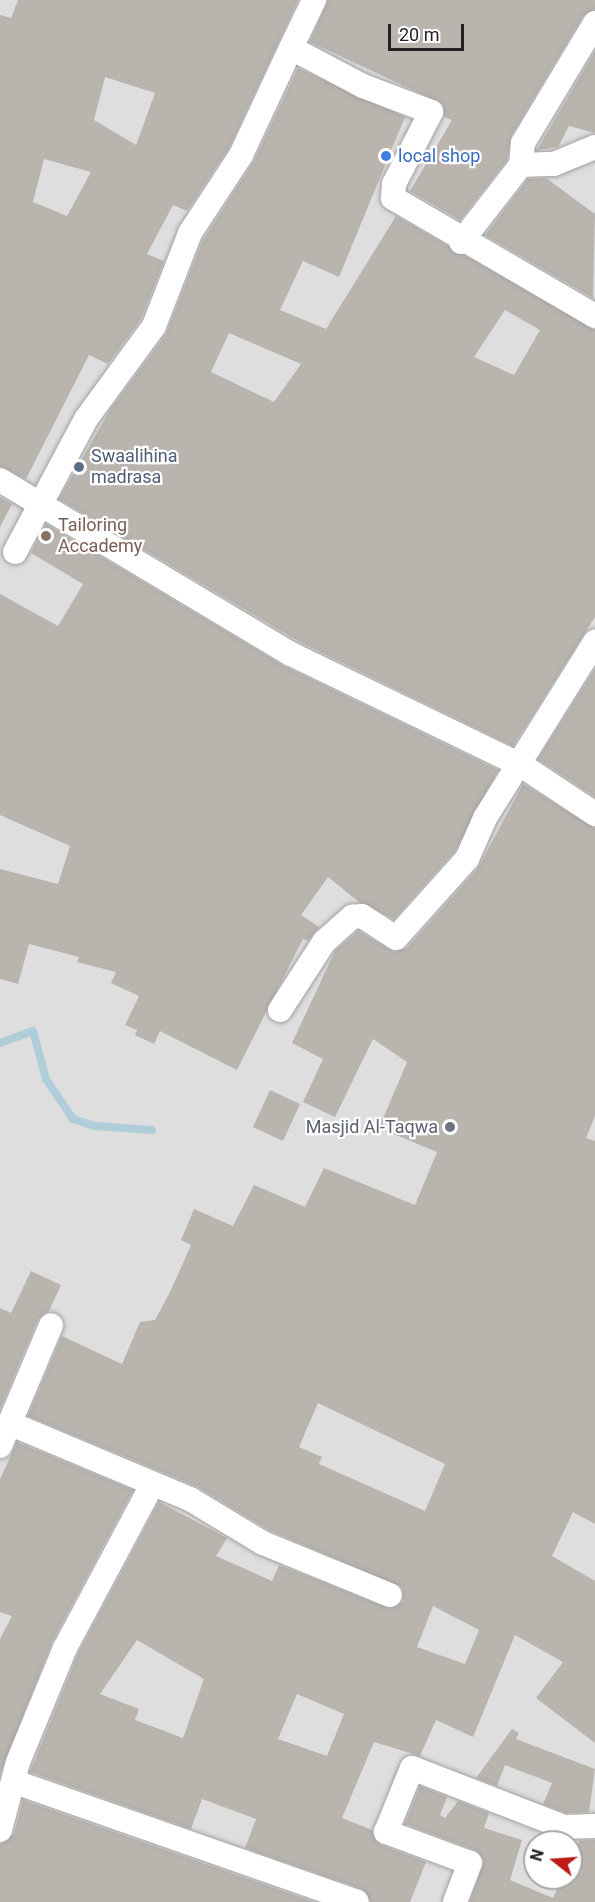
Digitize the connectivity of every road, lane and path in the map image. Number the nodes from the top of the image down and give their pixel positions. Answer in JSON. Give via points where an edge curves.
{"nodes":[{"id":1,"x":314,"y":0,"type":"edge"},
{"id":2,"x":595,"y":23,"type":"edge"},
{"id":3,"x":291,"y":48,"type":"junction"},
{"id":4,"x":595,"y":147,"type":"edge"},
{"id":5,"x":521,"y":165,"type":"junction"},
{"id":6,"x":461,"y":242,"type":"junction"},
{"id":7,"x":595,"y":316,"type":"edge"},
{"id":8,"x":0,"y":480,"type":"edge"},
{"id":9,"x":38,"y":505,"type":"junction"},
{"id":10,"x":15,"y":552,"type":"dead end"},
{"id":11,"x":595,"y":642,"type":"edge"},
{"id":12,"x":521,"y":765,"type":"junction"},
{"id":13,"x":595,"y":814,"type":"edge"},
{"id":14,"x":280,"y":1011,"type":"dead end"},
{"id":15,"x":51,"y":1325,"type":"dead end"},
{"id":16,"x":9,"y":1423,"type":"junction"},
{"id":17,"x":0,"y":1446,"type":"edge"},
{"id":18,"x":152,"y":1485,"type":"junction"},
{"id":19,"x":390,"y":1595,"type":"dead end"},
{"id":20,"x":15,"y":1782,"type":"junction"},
{"id":21,"x":595,"y":1826,"type":"edge"},
{"id":22,"x":0,"y":1830,"type":"edge"},
{"id":23,"x":357,"y":1902,"type":"edge"},
{"id":24,"x":455,"y":1902,"type":"edge"}],
"edges":[{"from":1,"to":3,"type":"street"},
{"from":2,"to":5,"type":"street","via":[[523,143]]},
{"from":3,"to":6,"type":"street","via":[[363,86],[432,112],[394,184],[393,198]]},
{"from":3,"to":9,"type":"street","via":[[241,156],[190,232],[154,326],[86,418]]},
{"from":4,"to":5,"type":"street","via":[[554,164]]},
{"from":5,"to":6,"type":"street"},
{"from":6,"to":7,"type":"street"},
{"from":8,"to":9,"type":"street"},
{"from":9,"to":10,"type":"street"},
{"from":9,"to":12,"type":"street","via":[[291,654]]},
{"from":11,"to":12,"type":"street"},
{"from":12,"to":13,"type":"street"},
{"from":12,"to":14,"type":"street","via":[[485,818],[467,859],[402,933],[388,937],[362,916],[352,917],[324,942]]},
{"from":15,"to":16,"type":"street"},
{"from":16,"to":17,"type":"street"},
{"from":16,"to":18,"type":"street"},
{"from":18,"to":19,"type":"street","via":[[208,1508],[263,1543]]},
{"from":18,"to":20,"type":"street","via":[[65,1648]]},
{"from":20,"to":22,"type":"street"},
{"from":20,"to":23,"type":"street"},
{"from":21,"to":24,"type":"street","via":[[564,1827],[412,1768],[386,1832],[470,1863]]}]}
